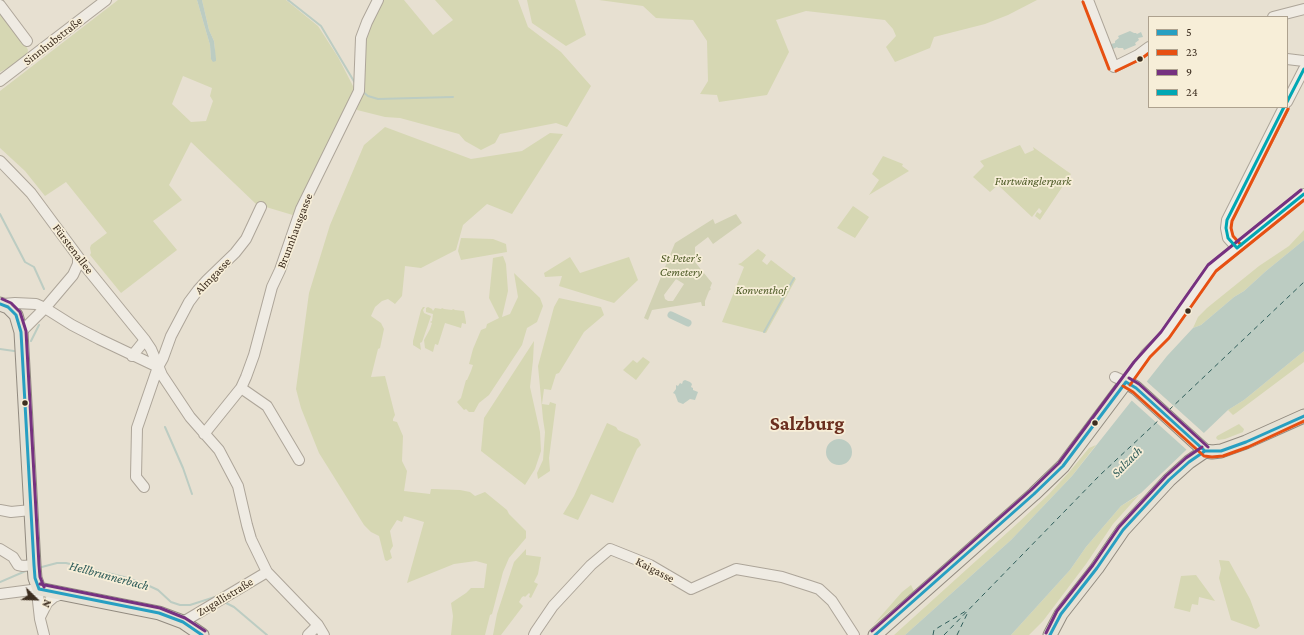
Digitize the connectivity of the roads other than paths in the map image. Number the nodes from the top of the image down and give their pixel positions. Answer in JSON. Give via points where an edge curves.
{"nodes":[{"id":1,"x":106,"y":0,"type":"edge"},
{"id":2,"x":378,"y":0,"type":"edge"},
{"id":3,"x":1088,"y":0,"type":"edge"},
{"id":4,"x":0,"y":5,"type":"edge"},
{"id":5,"x":1304,"y":9,"type":"edge"},
{"id":6,"x":1277,"y":16,"type":"edge"},
{"id":7,"x":27,"y":42,"type":"dead end"},
{"id":8,"x":1148,"y":48,"type":"edge"},
{"id":9,"x":1288,"y":59,"type":"edge"},
{"id":10,"x":1304,"y":61,"type":"edge"},
{"id":11,"x":1304,"y":69,"type":"edge"},
{"id":12,"x":0,"y":81,"type":"edge"},
{"id":13,"x":1288,"y":100,"type":"edge"},
{"id":14,"x":1283,"y":108,"type":"edge"},
{"id":15,"x":0,"y":161,"type":"edge"},
{"id":16,"x":1304,"y":194,"type":"edge"},
{"id":17,"x":261,"y":207,"type":"dead end"},
{"id":18,"x":1237,"y":248,"type":"junction"},
{"id":19,"x":78,"y":257,"type":"junction"},
{"id":20,"x":2,"y":304,"type":"edge"},
{"id":21,"x":45,"y":308,"type":"junction"},
{"id":22,"x":21,"y":332,"type":"junction"},
{"id":23,"x":144,"y":340,"type":"junction"},
{"id":24,"x":132,"y":356,"type":"junction"},
{"id":25,"x":158,"y":367,"type":"junction"},
{"id":26,"x":1125,"y":383,"type":"junction"},
{"id":27,"x":241,"y":388,"type":"junction"},
{"id":28,"x":1304,"y":416,"type":"edge"},
{"id":29,"x":204,"y":434,"type":"junction"},
{"id":30,"x":1201,"y":447,"type":"junction"},
{"id":31,"x":298,"y":460,"type":"dead end"},
{"id":32,"x":144,"y":487,"type":"dead end"},
{"id":33,"x":0,"y":510,"type":"edge"},
{"id":34,"x":31,"y":510,"type":"junction"},
{"id":35,"x":0,"y":549,"type":"edge"},
{"id":36,"x":34,"y":569,"type":"junction"},
{"id":37,"x":267,"y":572,"type":"junction"},
{"id":38,"x":39,"y":589,"type":"junction"},
{"id":39,"x":0,"y":594,"type":"edge"},
{"id":40,"x":62,"y":594,"type":"junction"},
{"id":41,"x":40,"y":619,"type":"junction"},
{"id":42,"x":183,"y":622,"type":"junction"},
{"id":43,"x":318,"y":625,"type":"junction"},
{"id":44,"x":44,"y":635,"type":"edge"},
{"id":45,"x":202,"y":635,"type":"edge"},
{"id":46,"x":308,"y":635,"type":"edge"},
{"id":47,"x":324,"y":635,"type":"edge"},
{"id":48,"x":534,"y":635,"type":"edge"},
{"id":49,"x":854,"y":635,"type":"edge"},
{"id":50,"x":875,"y":635,"type":"edge"},
{"id":51,"x":1050,"y":635,"type":"edge"}],
"edges":[{"from":1,"to":12,"type":"street","name":"Sinnhubstraße"},
{"from":2,"to":27,"type":"street","name":"Brunnhausgasse","via":[[361,38],[359,87],[301,209],[272,287],[254,355]]},
{"from":3,"to":8,"type":"street","via":[[1114,67]]},
{"from":4,"to":7,"type":"street"},
{"from":5,"to":6,"type":"street"},
{"from":9,"to":10,"type":"street"},
{"from":11,"to":13,"type":"street"},
{"from":14,"to":18,"type":"street","via":[[1227,220],[1228,238]]},
{"from":15,"to":19,"type":"street","name":"Fürstenallee","via":[[31,193]]},
{"from":16,"to":18,"type":"street"},
{"from":17,"to":25,"type":"street","name":"Almgasse","via":[[241,246],[189,302]]},
{"from":18,"to":26,"type":"street","via":[[1212,268],[1165,335],[1146,354]]},
{"from":19,"to":21,"type":"street","via":[[73,275]]},
{"from":19,"to":23,"type":"street","name":"Fürstenallee"},
{"from":20,"to":21,"type":"street","via":[[36,304]]},
{"from":20,"to":22,"type":"main road","via":[[16,315]]},
{"from":21,"to":22,"type":"street"},
{"from":21,"to":24,"type":"street"},
{"from":22,"to":34,"type":"main road"},
{"from":23,"to":24,"type":"street"},
{"from":23,"to":25,"type":"street","name":"Fürstenallee"},
{"from":24,"to":25,"type":"street"},
{"from":25,"to":29,"type":"street","name":"Fürstenallee"},
{"from":25,"to":32,"type":"street","name":"Almgasse","via":[[137,428],[136,477]]},
{"from":26,"to":30,"type":"main road"},
{"from":26,"to":50,"type":"main road","via":[[1063,466]]},
{"from":27,"to":29,"type":"street","name":"Brunnhausgasse"},
{"from":27,"to":31,"type":"street","via":[[268,406]]},
{"from":28,"to":30,"type":"main road","via":[[1221,451],[1212,452]]},
{"from":29,"to":37,"type":"street","name":"Fürstenallee","via":[[219,450],[238,486],[247,525]]},
{"from":30,"to":51,"type":"main road","via":[[1116,538],[1100,565],[1061,614]]},
{"from":33,"to":34,"type":"street"},
{"from":34,"to":36,"type":"main road"},
{"from":35,"to":36,"type":"street","via":[[18,564]]},
{"from":36,"to":38,"type":"main road"},
{"from":37,"to":42,"type":"street","name":"Zugallistraße"},
{"from":37,"to":43,"type":"street","name":"Fürstenallee"},
{"from":38,"to":39,"type":"street"},
{"from":38,"to":40,"type":"main road"},
{"from":38,"to":41,"type":"street"},
{"from":40,"to":41,"type":"street","via":[[47,603]]},
{"from":40,"to":42,"type":"main road","via":[[159,613]]},
{"from":41,"to":44,"type":"street"},
{"from":42,"to":45,"type":"main road"},
{"from":43,"to":46,"type":"street"},
{"from":43,"to":47,"type":"street","name":"Fürstenallee"},
{"from":48,"to":49,"type":"street","name":"Kaigasse","via":[[553,606],[591,565],[610,549],[650,566],[691,589],[736,569],[782,577],[819,589],[832,601]]}]}
